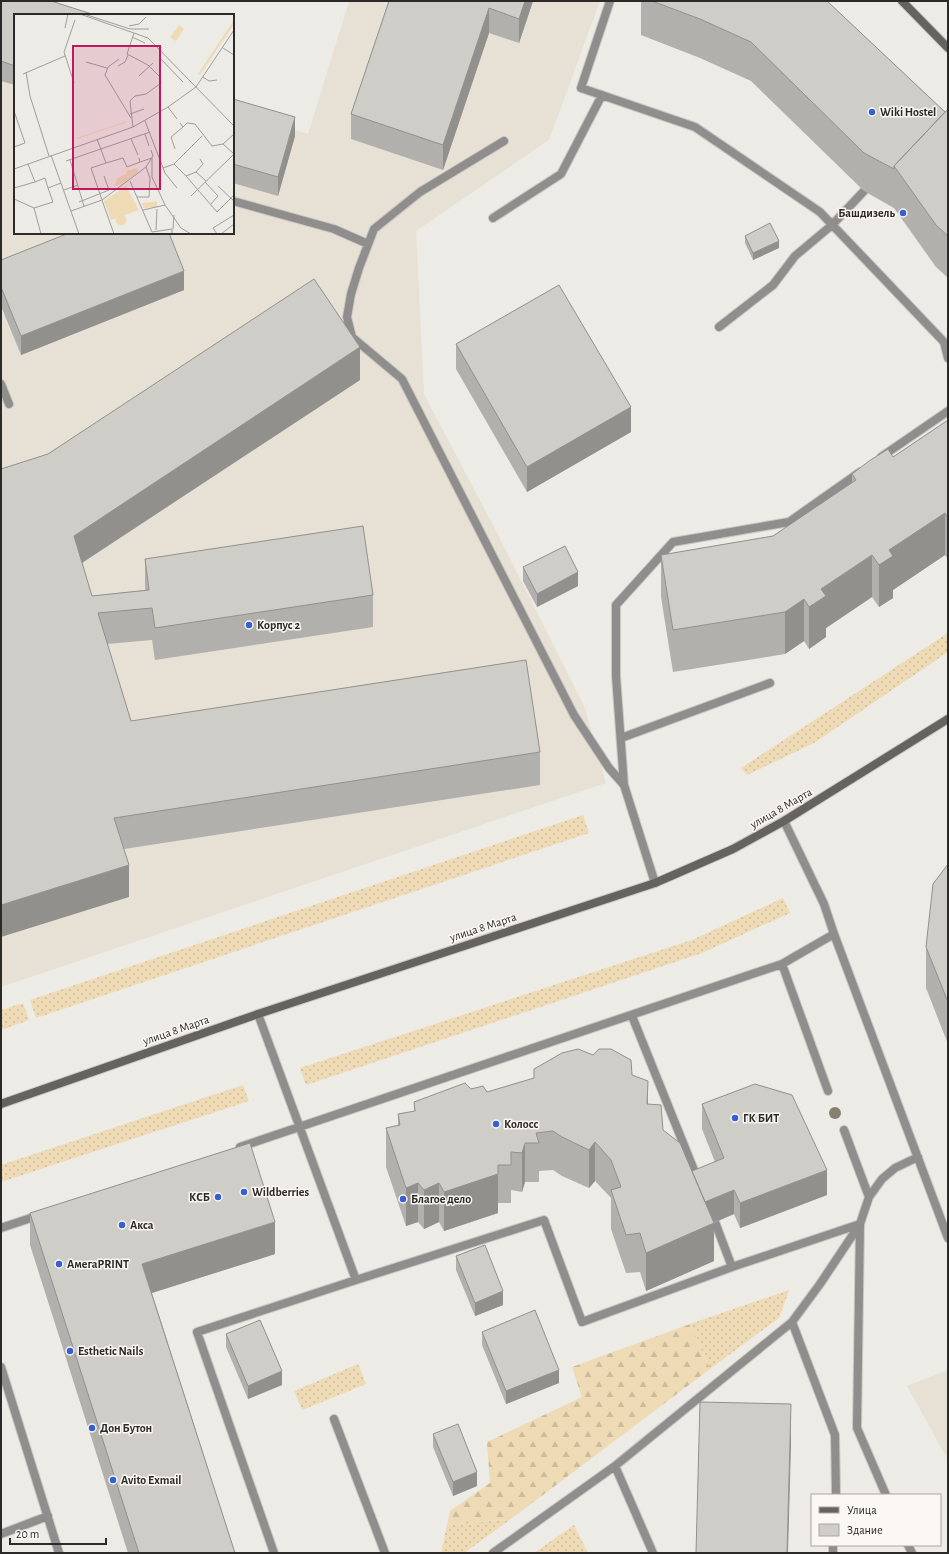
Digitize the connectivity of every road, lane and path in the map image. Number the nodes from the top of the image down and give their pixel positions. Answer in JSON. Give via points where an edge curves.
{"nodes":[{"id":1,"x":610,"y":1,"type":"edge"},
{"id":2,"x":902,"y":1,"type":"edge"},
{"id":3,"x":948,"y":48,"type":"edge"},
{"id":4,"x":602,"y":95,"type":"junction"},
{"id":5,"x":504,"y":141,"type":"dead end"},
{"id":6,"x":864,"y":191,"type":"edge"},
{"id":7,"x":234,"y":201,"type":"edge"},
{"id":8,"x":493,"y":218,"type":"dead end"},
{"id":9,"x":832,"y":225,"type":"junction"},
{"id":10,"x":368,"y":244,"type":"junction"},
{"id":11,"x":719,"y":327,"type":"dead end"},
{"id":12,"x":948,"y":358,"type":"edge"},
{"id":13,"x":1,"y":384,"type":"edge"},
{"id":14,"x":9,"y":404,"type":"dead end"},
{"id":15,"x":948,"y":411,"type":"edge"},
{"id":16,"x":770,"y":683,"type":"dead end"},
{"id":17,"x":948,"y":719,"type":"edge"},
{"id":18,"x":621,"y":738,"type":"junction"},
{"id":19,"x":624,"y":785,"type":"junction"},
{"id":20,"x":784,"y":821,"type":"junction"},
{"id":21,"x":655,"y":883,"type":"junction"},
{"id":22,"x":834,"y":934,"type":"junction"},
{"id":23,"x":782,"y":964,"type":"junction"},
{"id":24,"x":258,"y":1014,"type":"junction"},
{"id":25,"x":632,"y":1016,"type":"junction"},
{"id":26,"x":828,"y":1091,"type":"dead end"},
{"id":27,"x":1,"y":1104,"type":"edge"},
{"id":28,"x":300,"y":1128,"type":"junction"},
{"id":29,"x":844,"y":1130,"type":"dead end"},
{"id":30,"x":236,"y":1149,"type":"edge"},
{"id":31,"x":918,"y":1157,"type":"junction"},
{"id":32,"x":700,"y":1184,"type":"edge"},
{"id":33,"x":869,"y":1197,"type":"junction"},
{"id":34,"x":46,"y":1213,"type":"edge"},
{"id":35,"x":715,"y":1222,"type":"edge"},
{"id":36,"x":860,"y":1224,"type":"junction"},
{"id":37,"x":1,"y":1228,"type":"edge"},
{"id":38,"x":948,"y":1238,"type":"edge"},
{"id":39,"x":732,"y":1267,"type":"junction"},
{"id":40,"x":356,"y":1280,"type":"junction"},
{"id":41,"x":792,"y":1322,"type":"junction"},
{"id":42,"x":1,"y":1367,"type":"edge"},
{"id":43,"x":334,"y":1419,"type":"dead end"},
{"id":44,"x":615,"y":1466,"type":"junction"},
{"id":45,"x":836,"y":1494,"type":"edge"},
{"id":46,"x":886,"y":1494,"type":"edge"},
{"id":47,"x":48,"y":1516,"type":"junction"},
{"id":48,"x":1,"y":1534,"type":"edge"},
{"id":49,"x":60,"y":1553,"type":"edge"},
{"id":50,"x":274,"y":1553,"type":"edge"},
{"id":51,"x":385,"y":1553,"type":"edge"},
{"id":52,"x":493,"y":1553,"type":"edge"},
{"id":53,"x":653,"y":1553,"type":"edge"}],
"edges":[{"from":1,"to":4,"type":"lane","via":[[581,88]]},
{"from":2,"to":3,"type":"main road"},
{"from":4,"to":8,"type":"lane","via":[[561,174]]},
{"from":4,"to":9,"type":"lane","via":[[695,127],[820,212]]},
{"from":5,"to":10,"type":"lane","via":[[420,192],[374,229]]},
{"from":6,"to":9,"type":"lane"},
{"from":7,"to":10,"type":"lane","via":[[334,229]]},
{"from":9,"to":11,"type":"lane","via":[[795,256],[773,285]]},
{"from":9,"to":12,"type":"lane","via":[[944,342]]},
{"from":10,"to":19,"type":"lane","via":[[353,287],[347,317],[352,337],[402,379],[574,715],[609,768]]},
{"from":13,"to":14,"type":"lane"},
{"from":15,"to":18,"type":"lane","via":[[789,522],[673,542],[616,605],[616,676]]},
{"from":16,"to":18,"type":"lane"},
{"from":17,"to":20,"type":"main road","name":"улица 8 Марта"},
{"from":18,"to":19,"type":"lane"},
{"from":19,"to":21,"type":"lane"},
{"from":20,"to":21,"type":"main road","name":"улица 8 Марта","via":[[733,849]]},
{"from":20,"to":22,"type":"lane","via":[[824,904]]},
{"from":21,"to":24,"type":"main road","name":"улица 8 Марта"},
{"from":22,"to":23,"type":"lane"},
{"from":22,"to":31,"type":"lane"},
{"from":23,"to":25,"type":"lane"},
{"from":23,"to":26,"type":"lane"},
{"from":24,"to":27,"type":"main road","name":"улица 8 Марта"},
{"from":24,"to":28,"type":"lane"},
{"from":25,"to":28,"type":"lane"},
{"from":25,"to":32,"type":"lane"},
{"from":28,"to":30,"type":"lane"},
{"from":28,"to":40,"type":"lane"},
{"from":29,"to":33,"type":"lane"},
{"from":31,"to":33,"type":"lane","via":[[894,1168]]},
{"from":31,"to":38,"type":"lane"},
{"from":33,"to":36,"type":"lane"},
{"from":34,"to":37,"type":"lane"},
{"from":35,"to":39,"type":"lane"},
{"from":36,"to":39,"type":"lane"},
{"from":36,"to":41,"type":"lane"},
{"from":36,"to":46,"type":"lane","via":[[856,1428]]},
{"from":39,"to":40,"type":"lane","via":[[582,1322],[544,1220]]},
{"from":40,"to":50,"type":"lane","via":[[197,1332]]},
{"from":41,"to":44,"type":"lane"},
{"from":41,"to":45,"type":"lane","via":[[835,1435]]},
{"from":42,"to":47,"type":"lane"},
{"from":43,"to":51,"type":"lane"},
{"from":44,"to":52,"type":"lane"},
{"from":44,"to":53,"type":"lane"},
{"from":47,"to":48,"type":"lane"},
{"from":47,"to":49,"type":"lane"}]}
